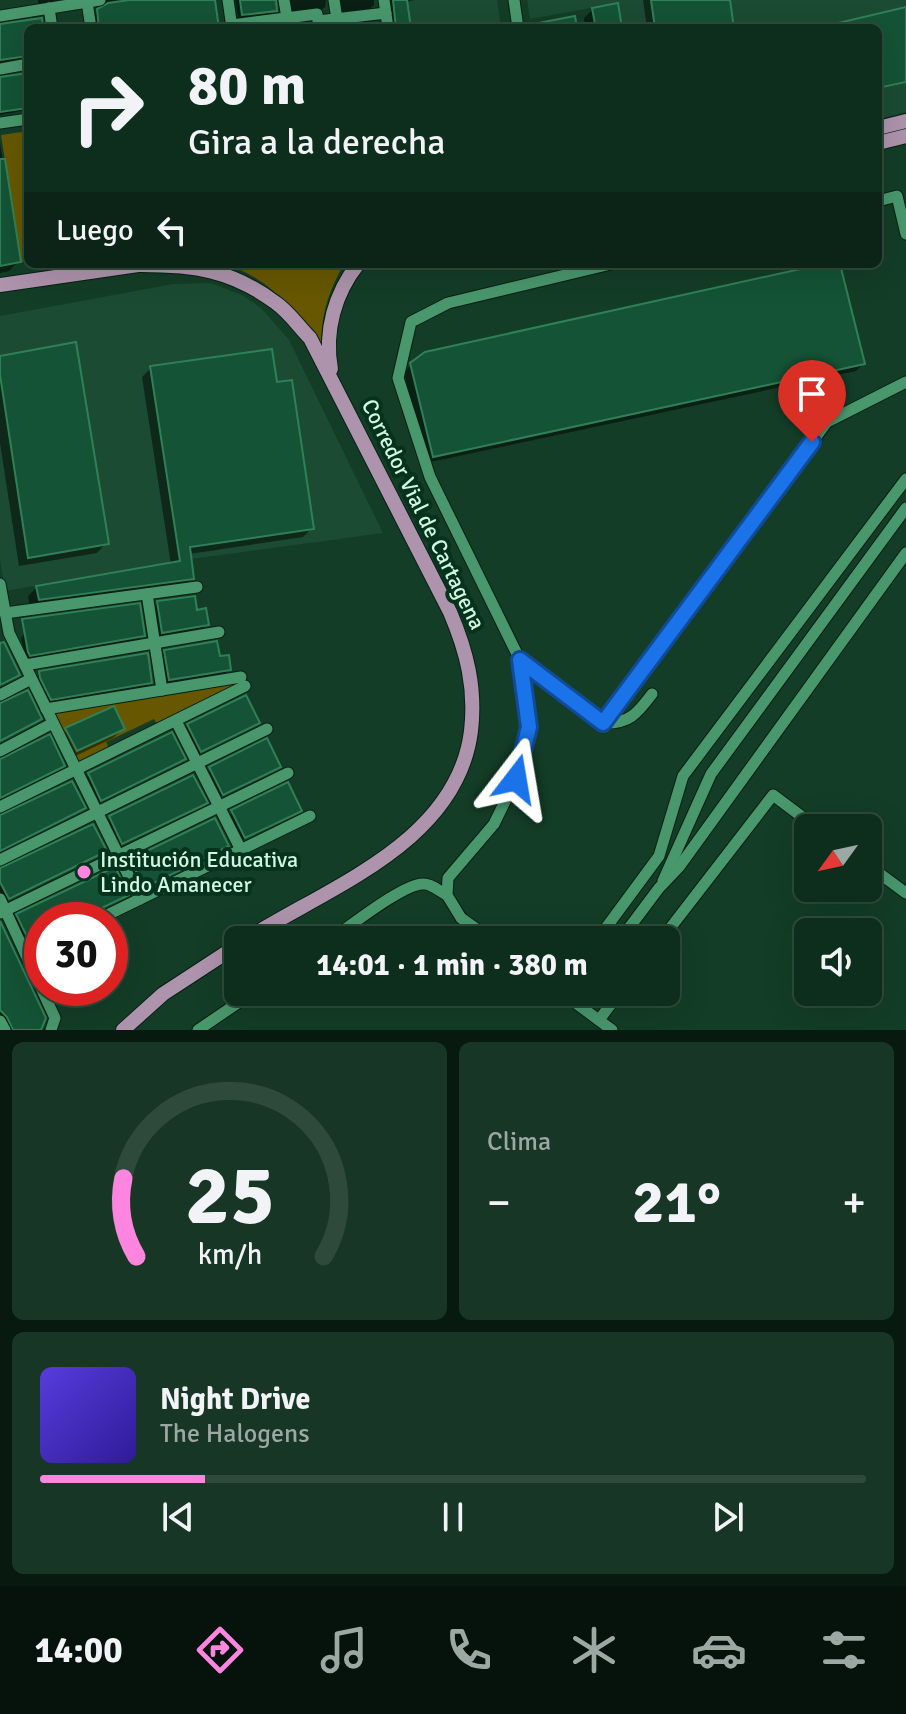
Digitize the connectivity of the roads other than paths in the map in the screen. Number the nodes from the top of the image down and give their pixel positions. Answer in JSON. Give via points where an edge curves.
{"nodes":[{"id":1,"x":228,"y":0,"type":"edge"},
{"id":2,"x":284,"y":0,"type":"edge"},
{"id":3,"x":334,"y":0,"type":"edge"},
{"id":4,"x":384,"y":0,"type":"edge"},
{"id":5,"x":514,"y":0,"type":"edge"},
{"id":6,"x":94,"y":1,"type":"edge"},
{"id":7,"x":49,"y":8,"type":"junction"},
{"id":8,"x":386,"y":13,"type":"junction"},
{"id":9,"x":0,"y":16,"type":"edge"},
{"id":10,"x":287,"y":18,"type":"junction"},
{"id":11,"x":337,"y":19,"type":"junction"},
{"id":12,"x":51,"y":24,"type":"edge"},
{"id":13,"x":91,"y":24,"type":"edge"},
{"id":14,"x":232,"y":24,"type":"edge"},
{"id":15,"x":250,"y":24,"type":"edge"},
{"id":16,"x":319,"y":24,"type":"edge"},
{"id":17,"x":322,"y":24,"type":"edge"},
{"id":18,"x":387,"y":24,"type":"edge"},
{"id":19,"x":517,"y":24,"type":"edge"},
{"id":20,"x":24,"y":65,"type":"edge"},
{"id":21,"x":0,"y":69,"type":"edge"},
{"id":22,"x":24,"y":120,"type":"edge"},
{"id":23,"x":906,"y":121,"type":"edge"},
{"id":24,"x":0,"y":123,"type":"edge"},
{"id":25,"x":882,"y":127,"type":"edge"},
{"id":26,"x":906,"y":136,"type":"edge"},
{"id":27,"x":882,"y":142,"type":"edge"},
{"id":28,"x":882,"y":200,"type":"edge"},
{"id":29,"x":906,"y":234,"type":"edge"},
{"id":30,"x":116,"y":268,"type":"edge"},
{"id":31,"x":199,"y":268,"type":"edge"},
{"id":32,"x":355,"y":268,"type":"edge"},
{"id":33,"x":594,"y":268,"type":"edge"},
{"id":34,"x":0,"y":285,"type":"edge"},
{"id":35,"x":334,"y":381,"type":"junction"},
{"id":36,"x":906,"y":382,"type":"edge"},
{"id":37,"x":906,"y":479,"type":"edge"},
{"id":38,"x":906,"y":508,"type":"edge"},
{"id":39,"x":906,"y":553,"type":"edge"},
{"id":40,"x":0,"y":584,"type":"edge"},
{"id":41,"x":197,"y":587,"type":"dead end"},
{"id":42,"x":147,"y":594,"type":"junction"},
{"id":43,"x":5,"y":613,"type":"junction"},
{"id":44,"x":219,"y":632,"type":"dead end"},
{"id":45,"x":4,"y":635,"type":"edge"},
{"id":46,"x":154,"y":642,"type":"junction"},
{"id":47,"x":520,"y":660,"type":"junction"},
{"id":48,"x":25,"y":665,"type":"junction"},
{"id":49,"x":31,"y":679,"type":"junction"},
{"id":50,"x":162,"y":690,"type":"junction"},
{"id":51,"x":652,"y":694,"type":"dead end"},
{"id":52,"x":0,"y":695,"type":"edge"},
{"id":53,"x":46,"y":709,"type":"junction"},
{"id":54,"x":176,"y":721,"type":"junction"},
{"id":55,"x":53,"y":723,"type":"junction"},
{"id":56,"x":603,"y":723,"type":"junction"},
{"id":57,"x":267,"y":729,"type":"dead end"},
{"id":58,"x":0,"y":751,"type":"edge"},
{"id":59,"x":198,"y":764,"type":"junction"},
{"id":60,"x":74,"y":769,"type":"junction"},
{"id":61,"x":288,"y":773,"type":"dead end"},
{"id":62,"x":220,"y":806,"type":"junction"},
{"id":63,"x":0,"y":807,"type":"edge"},
{"id":64,"x":97,"y":813,"type":"junction"},
{"id":65,"x":798,"y":814,"type":"edge"},
{"id":66,"x":310,"y":816,"type":"dead end"},
{"id":67,"x":241,"y":850,"type":"junction"},
{"id":68,"x":120,"y":856,"type":"junction"},
{"id":69,"x":0,"y":860,"type":"edge"},
{"id":70,"x":882,"y":875,"type":"edge"},
{"id":71,"x":659,"y":888,"type":"junction"},
{"id":72,"x":906,"y":893,"type":"edge"},
{"id":73,"x":447,"y":895,"type":"junction"},
{"id":74,"x":140,"y":899,"type":"junction"},
{"id":75,"x":128,"y":905,"type":"edge"},
{"id":76,"x":2,"y":907,"type":"edge"},
{"id":77,"x":269,"y":926,"type":"edge"},
{"id":78,"x":350,"y":926,"type":"edge"},
{"id":79,"x":472,"y":926,"type":"edge"},
{"id":80,"x":607,"y":926,"type":"edge"},
{"id":81,"x":630,"y":926,"type":"edge"},
{"id":82,"x":672,"y":926,"type":"edge"},
{"id":83,"x":24,"y":948,"type":"edge"},
{"id":84,"x":224,"y":954,"type":"edge"},
{"id":85,"x":50,"y":1006,"type":"edge"},
{"id":86,"x":233,"y":1006,"type":"edge"},
{"id":87,"x":586,"y":1006,"type":"edge"},
{"id":88,"x":610,"y":1006,"type":"edge"},
{"id":89,"x":599,"y":1020,"type":"junction"},
{"id":90,"x":0,"y":1021,"type":"edge"},
{"id":91,"x":5,"y":1030,"type":"edge"},
{"id":92,"x":51,"y":1030,"type":"edge"},
{"id":93,"x":123,"y":1030,"type":"edge"},
{"id":94,"x":198,"y":1030,"type":"edge"},
{"id":95,"x":612,"y":1030,"type":"edge"}],
"edges":[{"from":1,"to":14,"type":"street"},
{"from":2,"to":10,"type":"street"},
{"from":3,"to":11,"type":"street"},
{"from":4,"to":8,"type":"street"},
{"from":5,"to":19,"type":"street"},
{"from":6,"to":7,"type":"street"},
{"from":6,"to":13,"type":"street"},
{"from":7,"to":9,"type":"street"},
{"from":7,"to":12,"type":"street"},
{"from":8,"to":11,"type":"street"},
{"from":8,"to":18,"type":"street"},
{"from":10,"to":15,"type":"street"},
{"from":10,"to":16,"type":"street","via":[[317,14]]},
{"from":11,"to":17,"type":"street"},
{"from":20,"to":21,"type":"street"},
{"from":22,"to":24,"type":"street"},
{"from":23,"to":25,"type":"main road"},
{"from":26,"to":27,"type":"main road"},
{"from":28,"to":29,"type":"street","via":[[897,196]]},
{"from":30,"to":34,"type":"main road","name":"Corredor Vial de Cartagena"},
{"from":31,"to":35,"type":"main road","name":"Corredor Vial de Cartagena","via":[[236,279],[277,303],[310,338]]},
{"from":32,"to":35,"type":"main road","name":"Corredor Vial de Cartagena","via":[[331,321]]},
{"from":33,"to":47,"type":"street","via":[[448,303],[411,322],[398,378],[430,477]]},
{"from":35,"to":77,"type":"main road","name":"Corredor Vial de Cartagena","via":[[461,637],[474,708],[469,745],[441,807],[369,867]]},
{"from":36,"to":56,"type":"street","via":[[827,422]]},
{"from":37,"to":80,"type":"street","via":[[683,776],[659,856]]},
{"from":38,"to":71,"type":"street","via":[[711,774]]},
{"from":39,"to":71,"type":"street"},
{"from":40,"to":43,"type":"street"},
{"from":41,"to":42,"type":"street"},
{"from":42,"to":43,"type":"street"},
{"from":42,"to":46,"type":"street"},
{"from":43,"to":45,"type":"street"},
{"from":44,"to":46,"type":"street"},
{"from":45,"to":48,"type":"street"},
{"from":46,"to":48,"type":"street"},
{"from":46,"to":50,"type":"street"},
{"from":47,"to":56,"type":"street"},
{"from":47,"to":73,"type":"street","via":[[529,727],[516,779],[494,824],[448,878]]},
{"from":48,"to":49,"type":"street"},
{"from":49,"to":52,"type":"street"},
{"from":49,"to":53,"type":"street"},
{"from":50,"to":53,"type":"street"},
{"from":50,"to":54,"type":"street","via":[[243,682]]},
{"from":51,"to":56,"type":"street","via":[[634,718]]},
{"from":53,"to":55,"type":"street"},
{"from":54,"to":59,"type":"street"},
{"from":54,"to":60,"type":"street"},
{"from":55,"to":58,"type":"street"},
{"from":55,"to":60,"type":"street"},
{"from":57,"to":59,"type":"street"},
{"from":59,"to":62,"type":"street"},
{"from":59,"to":64,"type":"street"},
{"from":60,"to":63,"type":"street"},
{"from":60,"to":64,"type":"street"},
{"from":61,"to":62,"type":"street"},
{"from":62,"to":67,"type":"street"},
{"from":62,"to":68,"type":"street"},
{"from":64,"to":68,"type":"street"},
{"from":64,"to":69,"type":"street"},
{"from":65,"to":82,"type":"street","via":[[773,795]]},
{"from":66,"to":67,"type":"street"},
{"from":67,"to":74,"type":"street"},
{"from":68,"to":74,"type":"street"},
{"from":68,"to":76,"type":"street"},
{"from":70,"to":72,"type":"street"},
{"from":71,"to":81,"type":"street"},
{"from":73,"to":78,"type":"street","via":[[419,883]]},
{"from":73,"to":79,"type":"street"},
{"from":74,"to":75,"type":"street"},
{"from":76,"to":83,"type":"street"},
{"from":84,"to":93,"type":"main road","via":[[163,994]]},
{"from":85,"to":92,"type":"street","via":[[55,1018]]},
{"from":86,"to":94,"type":"street"},
{"from":87,"to":89,"type":"street"},
{"from":88,"to":89,"type":"street"},
{"from":89,"to":95,"type":"street"},
{"from":90,"to":91,"type":"street"}]}
